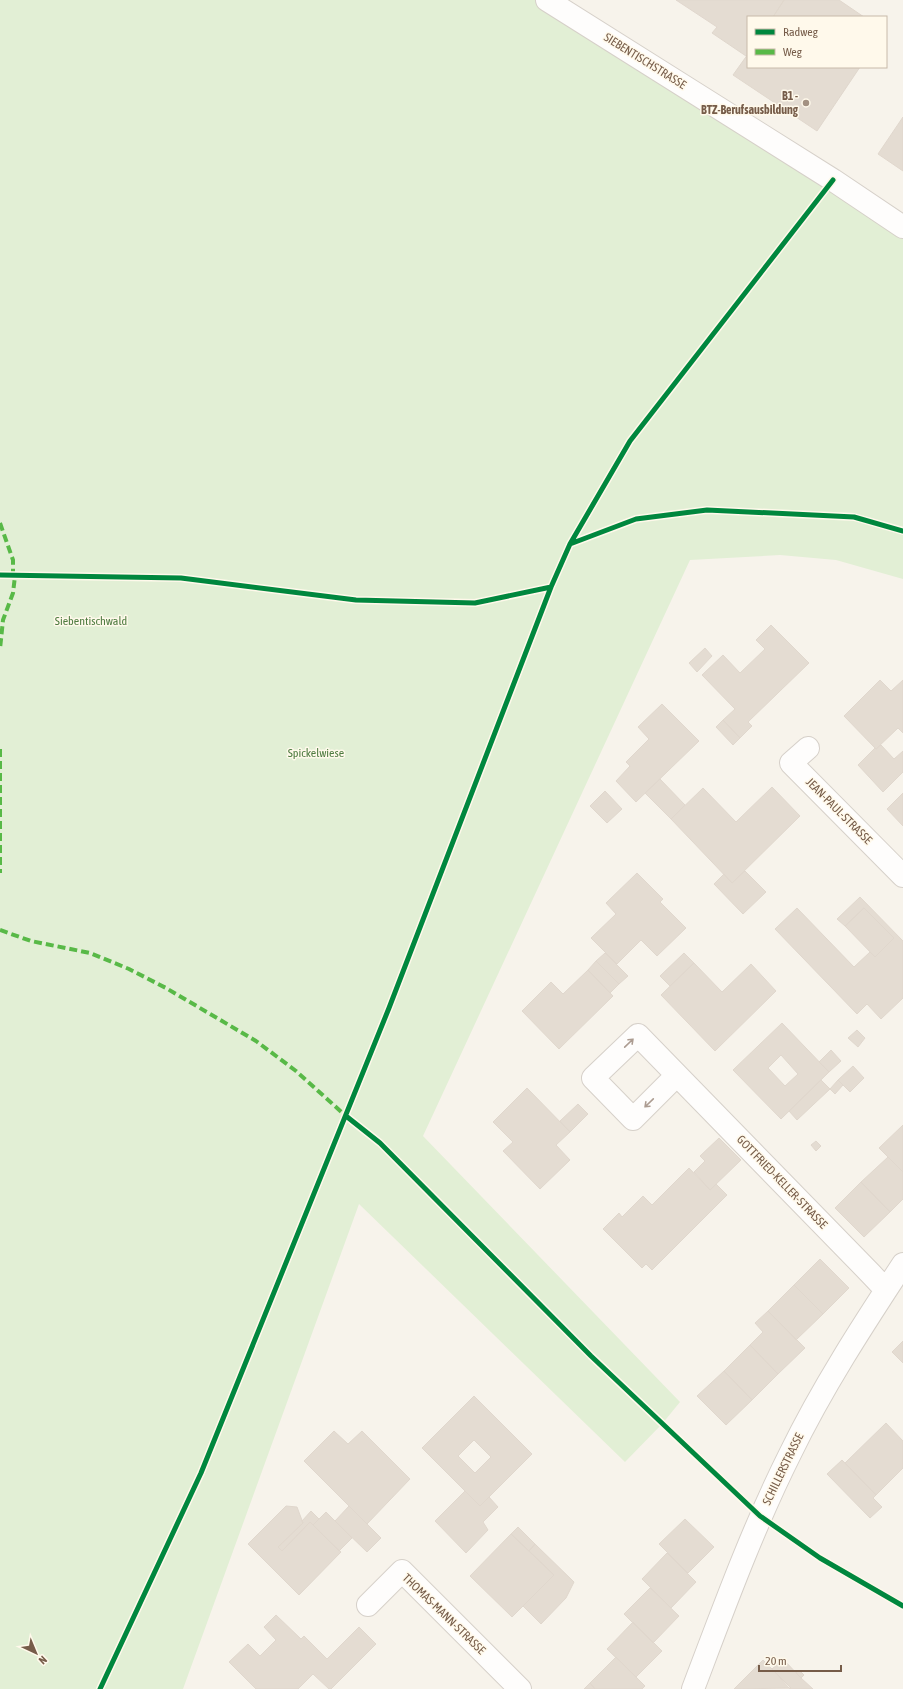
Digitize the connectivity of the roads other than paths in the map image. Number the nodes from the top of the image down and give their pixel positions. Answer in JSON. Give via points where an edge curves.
{"nodes":[{"id":1,"x":547,"y":0,"type":"edge"},
{"id":2,"x":903,"y":228,"type":"edge"},
{"id":3,"x":808,"y":748,"type":"dead end"},
{"id":4,"x":903,"y":876,"type":"edge"},
{"id":5,"x":677,"y":1075,"type":"dead end"},
{"id":6,"x":903,"y":1264,"type":"edge"},
{"id":7,"x":886,"y":1290,"type":"junction"},
{"id":8,"x":368,"y":1604,"type":"dead end"},
{"id":9,"x":520,"y":1689,"type":"edge"},
{"id":10,"x":693,"y":1689,"type":"edge"}],
"edges":[{"from":1,"to":2,"type":"street","name":"SIEBENTISCHSTRASSE","via":[[833,180]]},
{"from":3,"to":4,"type":"street","name":"JEAN-PAUL-STRASSE","via":[[791,763]]},
{"from":5,"to":7,"type":"street","name":"GOTTFRIED-KELLER-STRASSE"},
{"from":6,"to":7,"type":"street","name":"SCHILLERSTRASSE"},
{"from":7,"to":10,"type":"street","name":"SCHILLERSTRASSE","via":[[851,1345],[790,1452],[760,1516]]},
{"from":8,"to":9,"type":"street","name":"THOMAS-MANN-STRASSE","via":[[402,1571]]}]}
